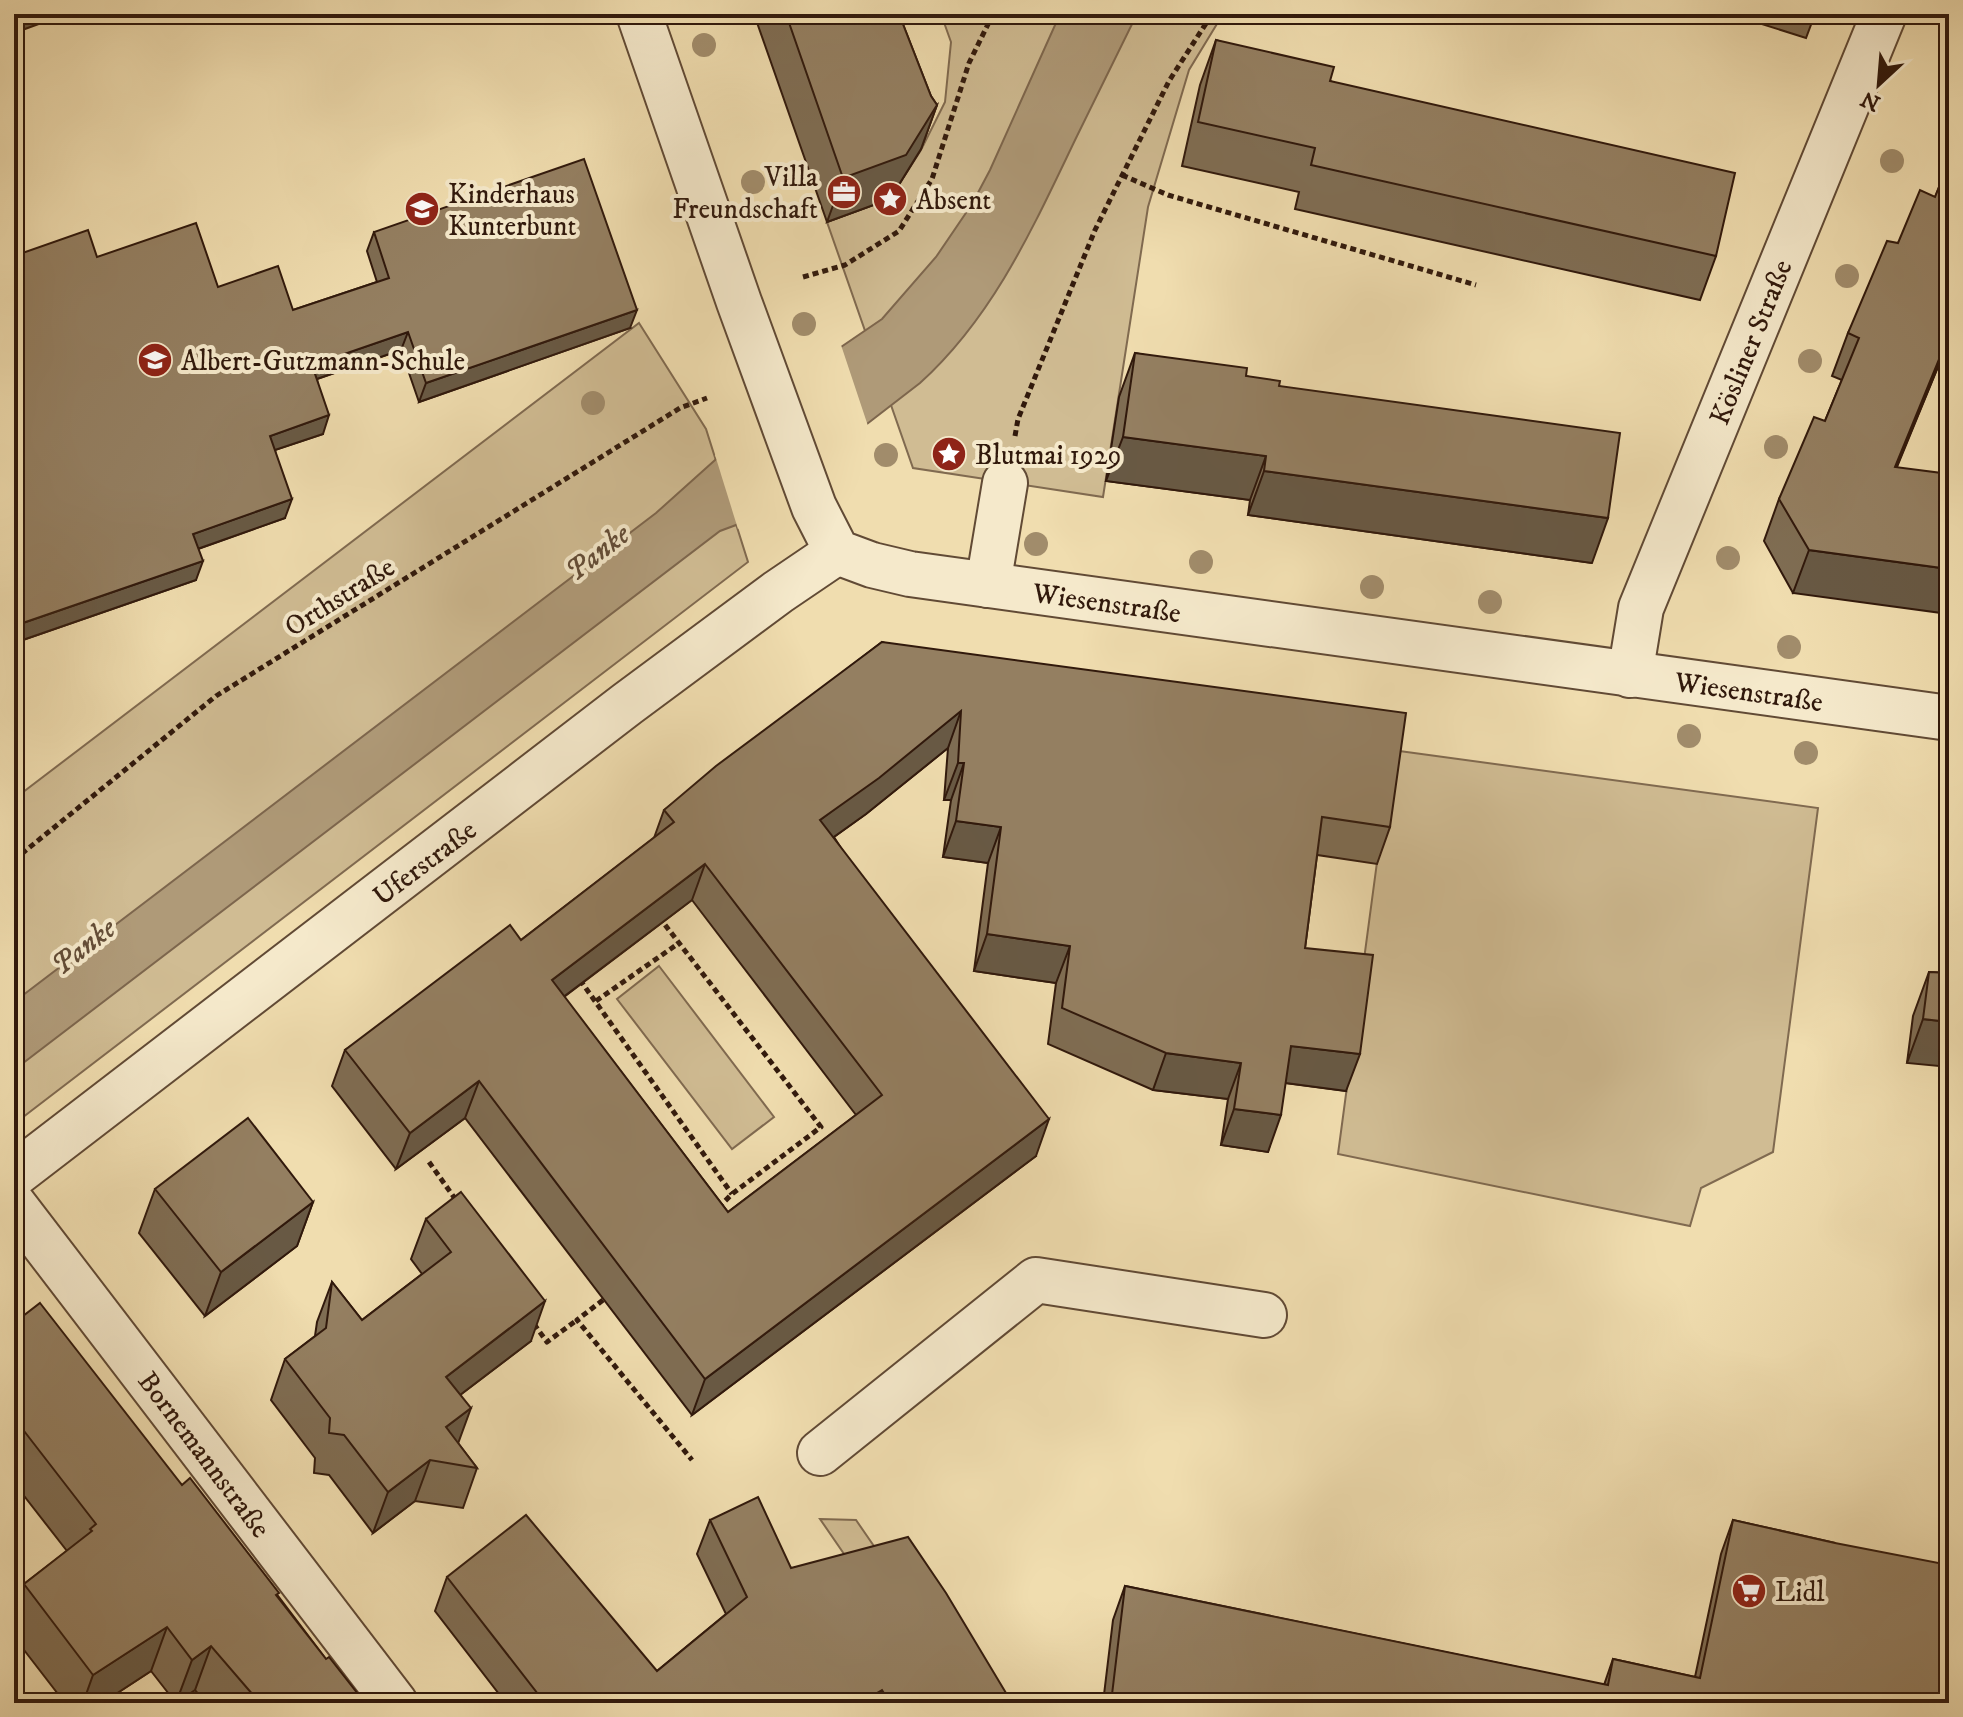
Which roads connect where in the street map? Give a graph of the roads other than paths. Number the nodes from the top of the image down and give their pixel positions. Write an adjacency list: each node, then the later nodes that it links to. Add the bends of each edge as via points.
1 (639, 14): 4 (street, via 814,507)
2 (1884, 14): 6 (street, Kösliner Straße, via 1641,608)
3 (1005, 483): 5 (street)
4 (837, 552): 5 (street, Wiesenstraße, via 910,574); 8 (street, Uferstraße, via 615,713)
5 (988, 585): 6 (street, Wiesenstraße)
6 (1630, 675): 7 (street, Wiesenstraße)
7 (1949, 718)
8 (14, 1175)
9 (14, 1205): 12 (street, Bornemannstraße)
10 (1264, 1315): 11 (street, via 1036,1280)
11 (820, 1453)
12 (395, 1703)

